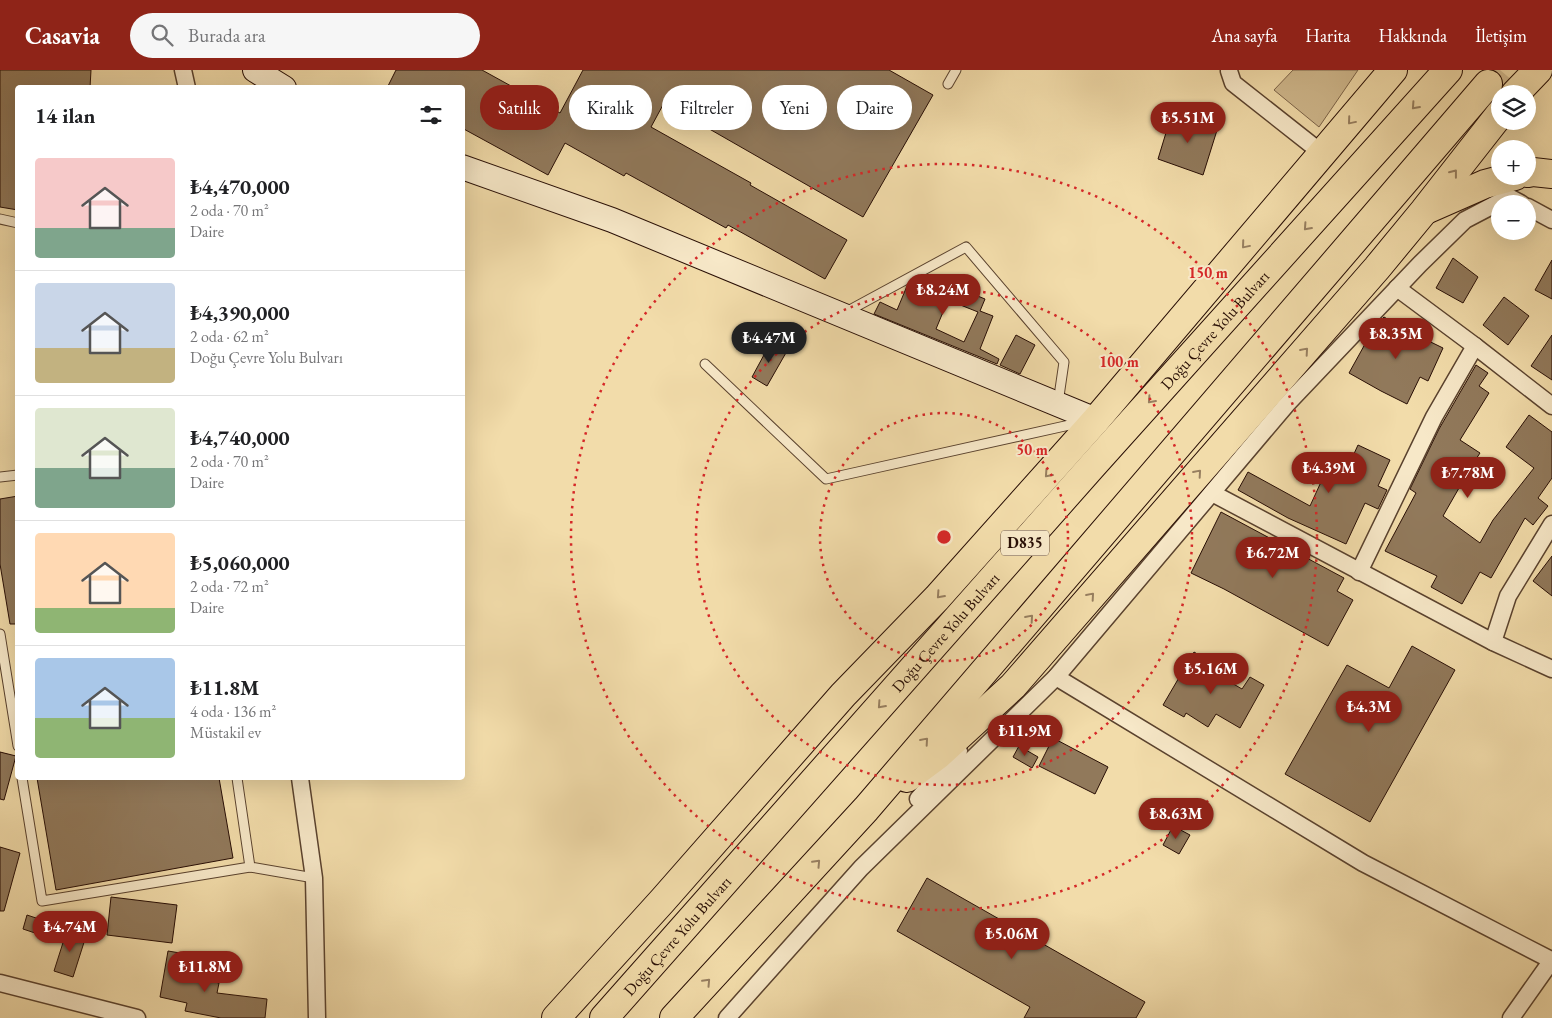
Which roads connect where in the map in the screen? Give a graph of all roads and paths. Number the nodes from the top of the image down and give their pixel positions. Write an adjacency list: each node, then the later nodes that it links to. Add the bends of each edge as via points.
1 (183, 70): 10 (street)
2 (255, 70): 11 (main road)
3 (956, 70): 8 (lane)
4 (1393, 70): 14 (highway, one-way to 14)
5 (1448, 70): 55 (highway, Doğu Çevre Yolu Bulvarı / D835, one-way to 55, via 1093,464)
6 (1538, 70): 12 (highway)
7 (1229, 71): 14 (street, via 1233,83)
8 (948, 84)
9 (1488, 84): 46 (highway, one-way to 9)
10 (186, 85)
11 (279, 85)
12 (1516, 85)
13 (1491, 125): 20 (highway, one-way to 13)
14 (1323, 154): 31 (highway, one-way to 31)
15 (465, 168): 26 (main road, via 612,220)
16 (1536, 172): 17 (highway)
17 (1552, 174)
18 (1491, 182): 20 (highway)
19 (1491, 206): 25 (street, via 1465,220)
20 (1424, 211): 41 (highway, one-way to 20)
21 (1536, 211): 23 (street)
22 (0, 219): 24 (lane)
23 (1552, 220)
24 (15, 222)
25 (1397, 288): 27 (street); 34 (street, via 1288,404)
26 (841, 315): 29 (main road); 29 (lane, via 966,247 1064,362)
27 (1475, 346): 30 (street); 36 (street, via 1434,418)
28 (705, 364): 31 (lane, via 826,479)
29 (1058, 404): 31 (main road)
30 (1552, 406)
31 (1096, 420): 54 (highway, one-way to 54, via 937,598 843,694)
32 (15, 475): 33 (lane)
33 (0, 477)
34 (1212, 493): 36 (street); 40 (street)
35 (1552, 524): 38 (street, via 1508,596)
36 (1359, 572): 38 (street)
37 (0, 634): 42 (lane)
38 (1493, 642): 39 (street)
39 (1552, 669)
40 (1056, 677): 48 (street); 50 (street, via 1363,863)
41 (1013, 686): 46 (highway, via 938,755); 48 (street)
42 (15, 727)
43 (22, 780): 47 (lane, via 42,901)
44 (237, 780): 47 (lane)
45 (300, 780): 49 (street)
46 (866, 809): 56 (highway, one-way to 46)
47 (250, 867): 49 (lane)
48 (861, 868): 57 (street)
49 (314, 878): 53 (street)
50 (1552, 960): 58 (street)
51 (0, 983): 52 (street)
52 (137, 1018)
53 (317, 1018)
54 (556, 1018)
55 (604, 1018)
56 (674, 1018)
57 (727, 1018)
58 (1511, 1018)

